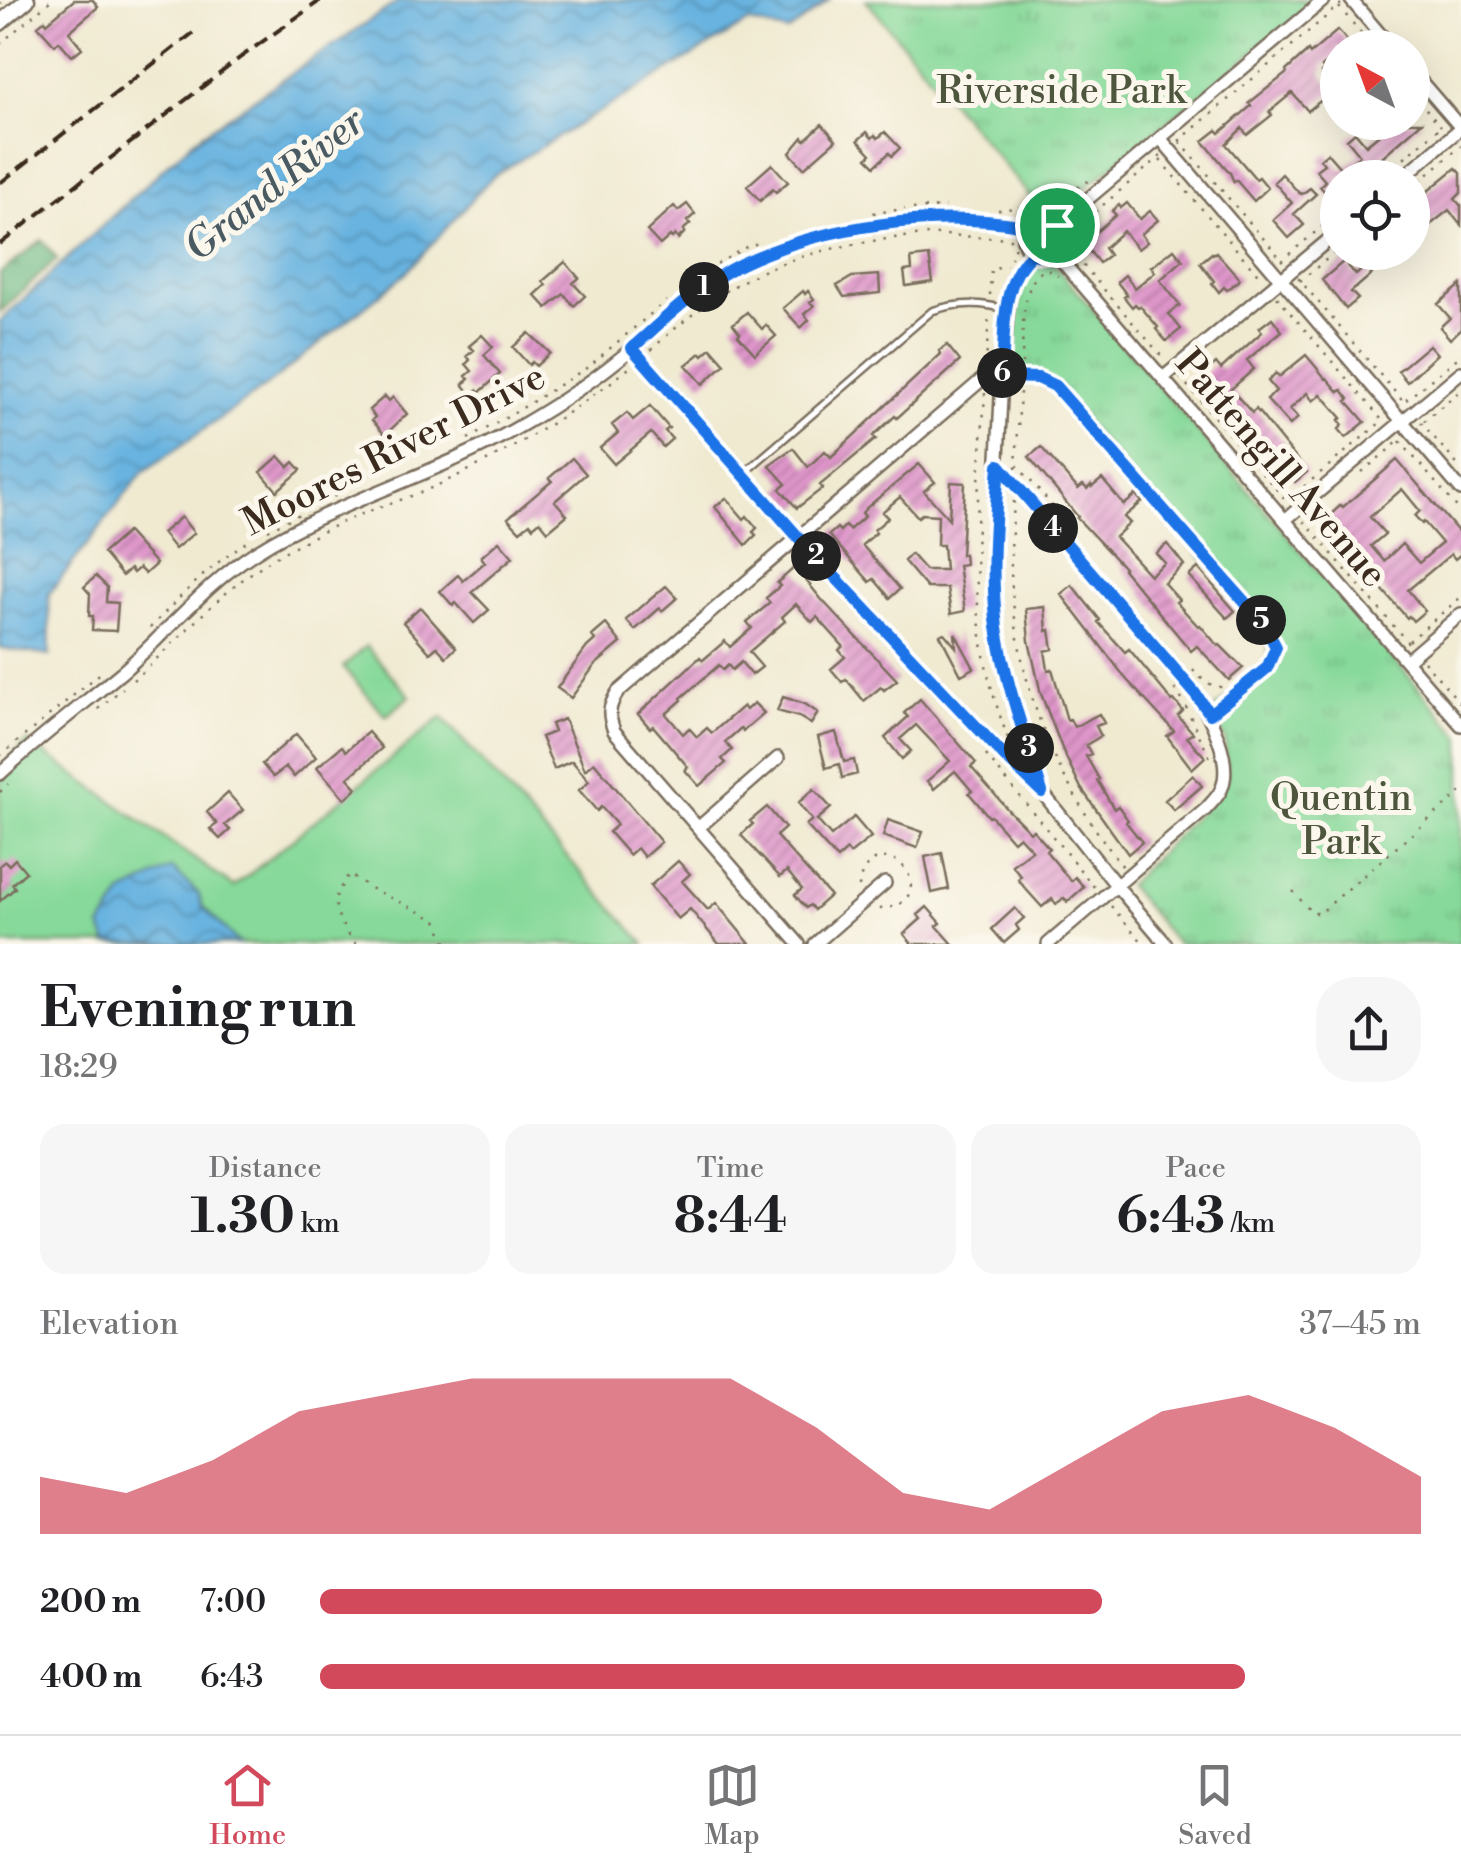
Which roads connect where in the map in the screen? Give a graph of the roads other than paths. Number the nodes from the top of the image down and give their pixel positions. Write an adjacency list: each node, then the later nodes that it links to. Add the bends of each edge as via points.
1 (26, 0): 4 (street)
2 (1324, 0): 8 (street)
3 (1349, 0): 5 (street)
4 (0, 23)
5 (1376, 30)
6 (1430, 92): 7 (street)
7 (1458, 124): 9 (street)
8 (1160, 138): 10 (street); 15 (street, via 1174,145)
9 (1421, 160)
10 (1057, 225): 11 (street, via 1041,217); 13 (street)
11 (1025, 226): 14 (street, via 1024,244); 17 (street, Moores River Drive, via 926,221 808,240 717,278)
12 (1320, 244): 15 (street)
13 (1054, 252): 14 (street); 19 (street, Pattengill Avenue)
14 (1032, 254): 16 (street, via 1018,270)
15 (1281, 270): 19 (street, via 1270,288); 21 (street)
16 (1007, 310): 20 (street); 23 (lane, via 990,305 932,311)
17 (637, 353): 23 (street); 32 (street, Moores River Drive, via 484,446 300,527 229,570 31,745)
18 (1461, 372): 21 (street)
19 (1168, 374): 25 (street, Pattengill Avenue)
20 (1002, 377): 22 (street); 26 (street, via 985,377); 29 (street, via 1038,378 1055,386 1264,624 1276,647 1267,668)
21 (1410, 414): 24 (street); 25 (street)
22 (999, 465): 29 (street); 33 (street, via 997,626)
23 (744, 474): 26 (street)
24 (1461, 490)
25 (1289, 511): 28 (street, Pattengill Avenue)
26 (798, 537): 33 (street); 34 (street, via 609,705 614,730)
27 (1461, 614): 28 (street, via 1412,647)
28 (1406, 661): 30 (street, Pattengill Avenue)
29 (1210, 714): 36 (street, via 1223,756 1222,788)
30 (1461, 726)
31 (778, 758): 34 (street)
32 (5, 778)
33 (1042, 792): 36 (street)
34 (698, 828): 37 (street)
35 (885, 883): 38 (street)
36 (1116, 885): 39 (street); 40 (street)
37 (799, 944)
38 (814, 944)
39 (1048, 944)
40 (1166, 944)

